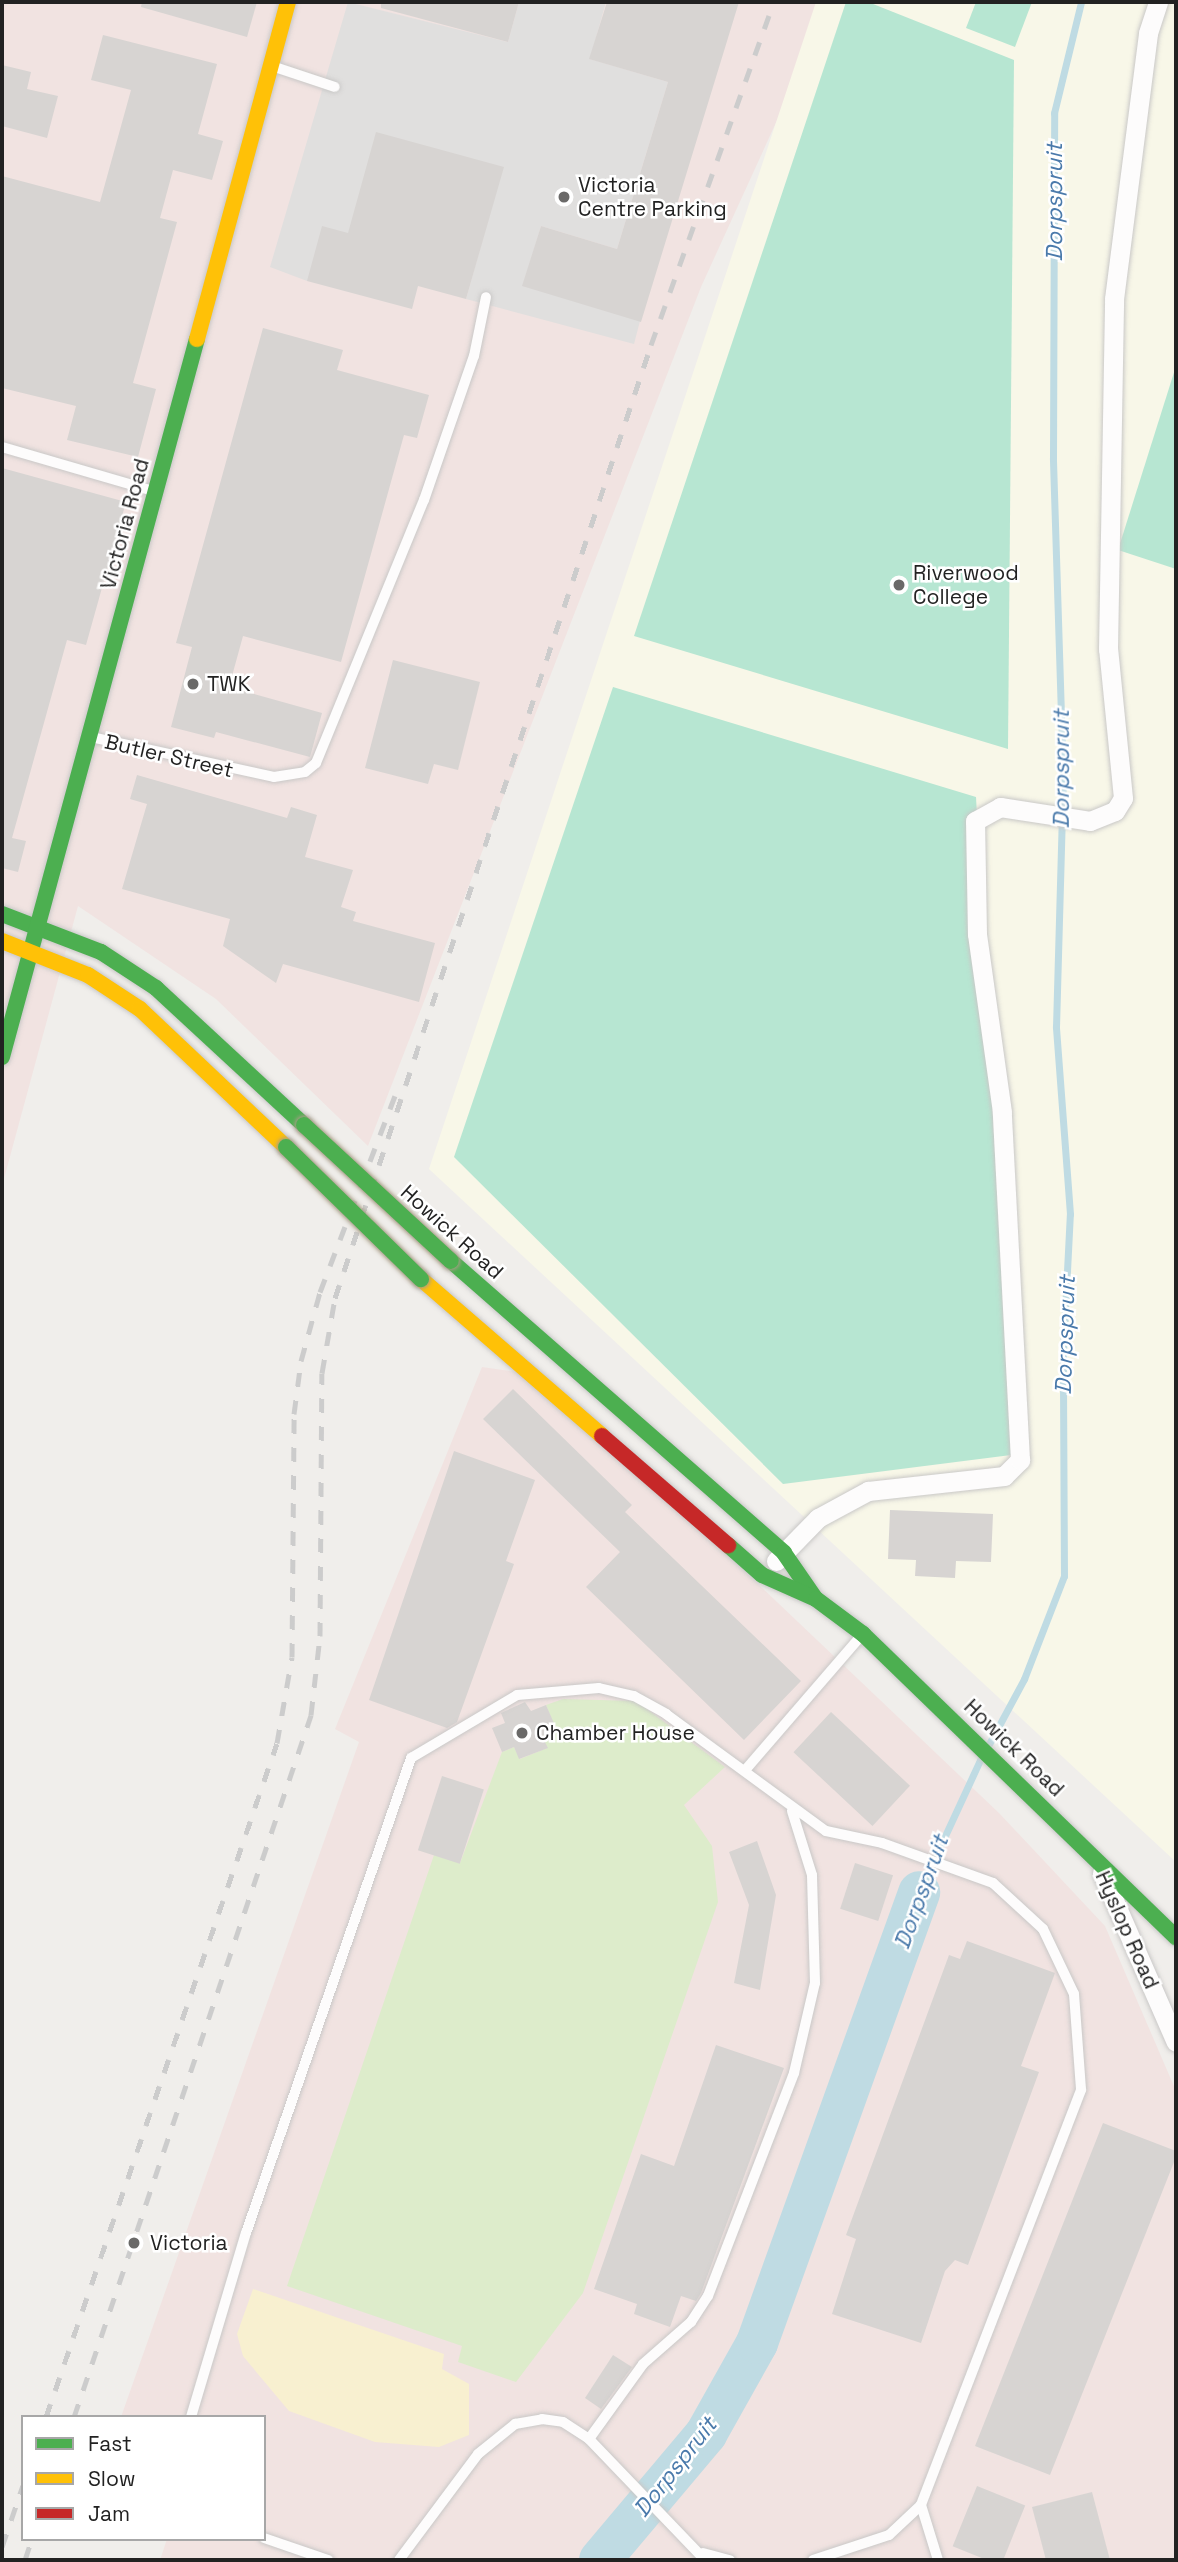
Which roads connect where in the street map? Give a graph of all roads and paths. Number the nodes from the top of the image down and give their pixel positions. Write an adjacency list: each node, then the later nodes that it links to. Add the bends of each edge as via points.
1 (288, 2): 3 (main road, Victoria Road)
2 (1158, 2): 14 (street, via 1148,33 1114,299 1108,649 1124,798 1115,811 1090,821 991,808 975,821 978,934 1002,1112 1019,1465 1004,1476 867,1492 818,1518)
3 (271, 66): 4 (lane); 7 (main road, Victoria Road)
4 (335, 87)
5 (486, 297): 8 (lane, Butler Street, via 474,356 424,500 316,763 285,778 248,774)
6 (2, 447): 7 (lane)
7 (155, 492): 8 (main road, Victoria Road)
8 (90, 737): 10 (main road, Victoria Road)
9 (2, 914): 10 (main road, Howick Road)
10 (40, 923): 12 (main road, Victoria Road); 14 (main road, Howick Road, bridge, via 101,952 156,988 451,1261)
11 (2, 941): 12 (main road, Howick Road)
12 (33, 949): 13 (main road, Victoria Road); 15 (main road, Howick Road, bridge, via 140,1009 421,1279)
13 (2, 1057)
14 (784, 1553): 15 (street); 16 (main road, Howick Road)
15 (762, 1575): 16 (main road, Howick Road)
16 (816, 1599): 17 (main road, Howick Road)
17 (863, 1634): 18 (lane); 20 (main road, Howick Road)
18 (747, 1768): 19 (lane); 23 (lane, via 634,1696 598,1688 517,1695 411,1758 246,2233)
19 (792, 1811): 24 (lane, via 812,1875 815,1983 794,2073 708,2296 691,2322 643,2364); 25 (lane, via 826,1831 922,1855 993,1883 1043,1929 1074,1994 1081,2081 1061,2150)
20 (1095, 1857): 21 (main road, Howick Road); 22 (street, Hyslop Road)
21 (1176, 1937)
22 (1176, 2042)
23 (192, 2415)
24 (589, 2439): 27 (lane); 29 (lane, via 563,2422 542,2419 509,2428 478,2454)
25 (921, 2505): 31 (lane, via 889,2535); 32 (lane)
26 (266, 2539): 28 (lane)
27 (704, 2557): 30 (lane)
28 (328, 2560)
29 (399, 2560)
30 (730, 2560)
31 (813, 2560)
32 (938, 2560)

